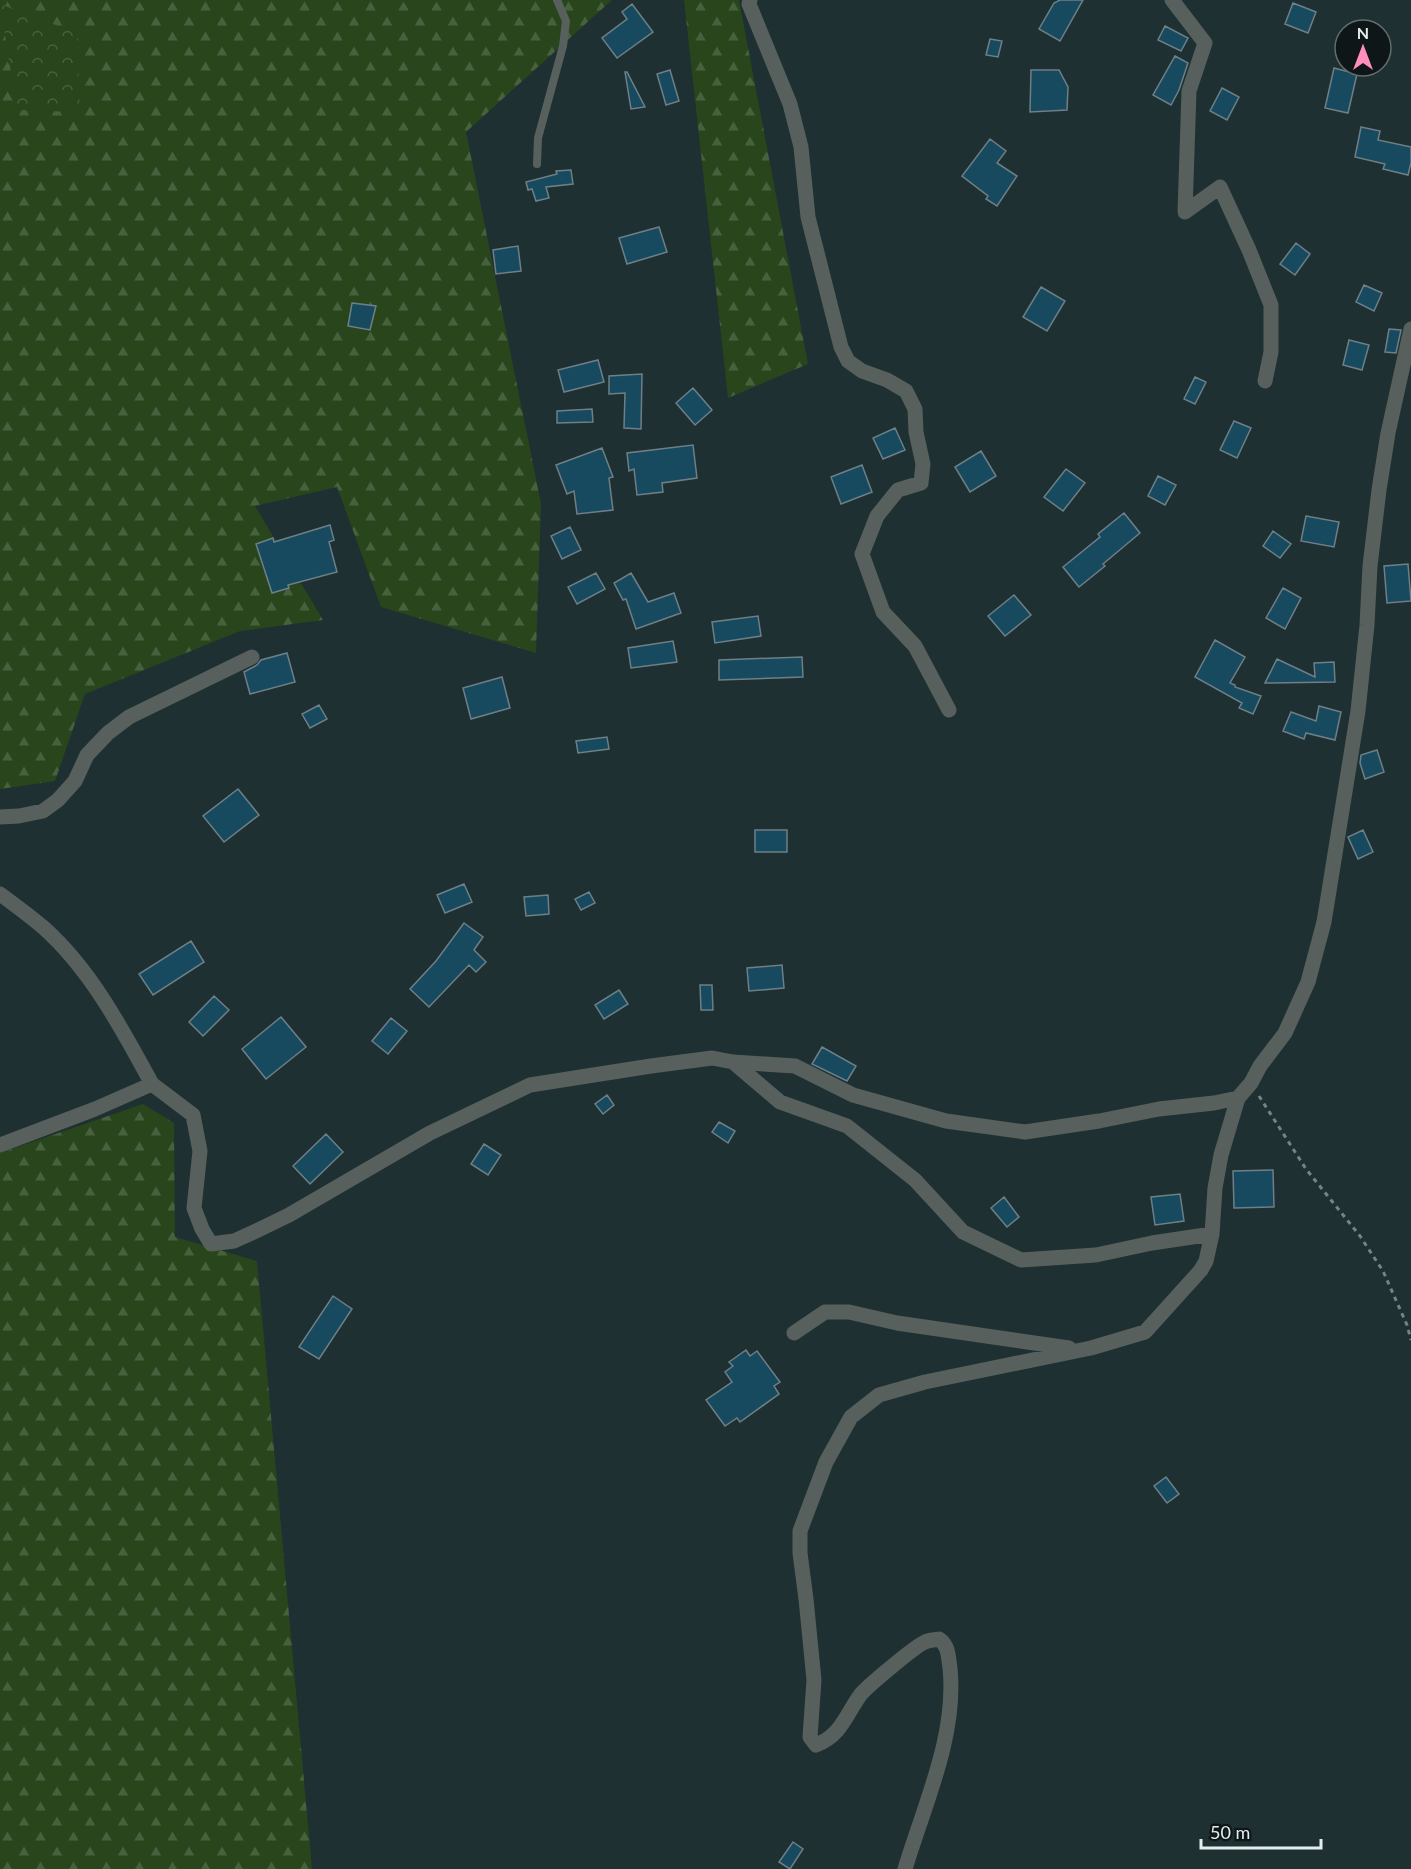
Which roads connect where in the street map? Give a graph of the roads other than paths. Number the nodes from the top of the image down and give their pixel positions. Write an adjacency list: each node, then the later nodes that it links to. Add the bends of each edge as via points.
1 (557, 0): 4 (lane, via 566,21 563,46 538,138)
2 (750, 0): 8 (street, via 790,105 801,147 808,217 841,347 848,361 862,371 906,391 915,409 923,464 921,483 898,490 877,516 862,554 883,612 915,646)
3 (1172, 0): 6 (street, via 1205,43 1189,91 1185,212 1220,188 1271,305)
4 (537, 164)
5 (1411, 329): 13 (street, via 1379,489 1358,711 1324,922 1308,982 1285,1033)
6 (1265, 381)
7 (252, 657): 9 (street, via 129,717 87,755 75,781 43,811)
8 (949, 710)
9 (0, 817)
10 (0, 894): 12 (street, via 45,928 84,972)
11 (733, 1062): 12 (street, via 712,1058 530,1085 430,1133 264,1227 234,1241 211,1244 194,1208 200,1151 193,1115); 13 (street, via 795,1066 854,1095 936,1118 1025,1132); 15 (street, via 780,1102 847,1126 915,1180 963,1232 1021,1260 1096,1255)
12 (152, 1084): 14 (street)
13 (1238, 1098): 15 (street, via 1221,1155)
14 (0, 1144)
15 (1212, 1234): 17 (street, via 1201,1270 1144,1332)
16 (794, 1333): 17 (street, via 825,1312 849,1312 897,1323)
17 (1080, 1350): 18 (street, via 879,1395 851,1417 826,1462 800,1531 814,1680 810,1737 816,1745 826,1741 844,1723 861,1694 927,1640 939,1639 948,1652 951,1686 945,1736)
18 (905, 1869)

